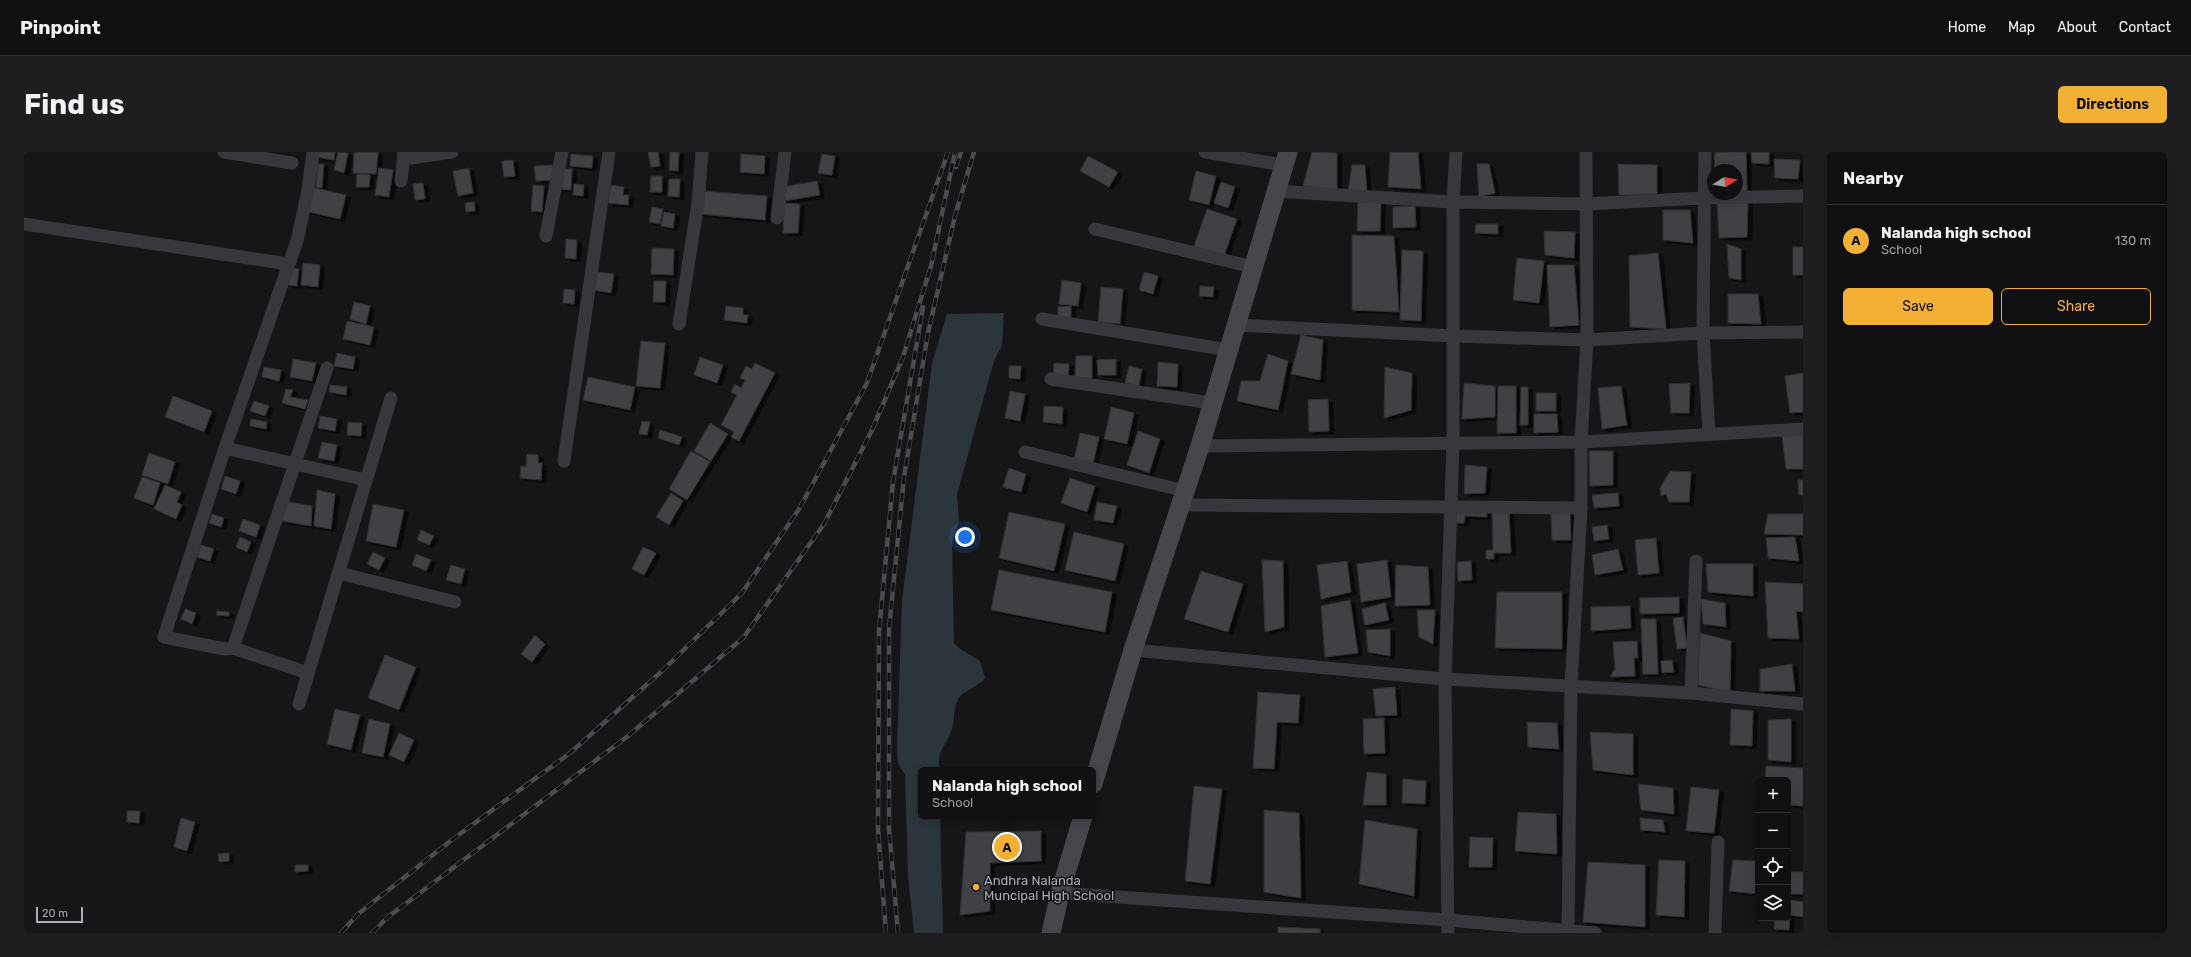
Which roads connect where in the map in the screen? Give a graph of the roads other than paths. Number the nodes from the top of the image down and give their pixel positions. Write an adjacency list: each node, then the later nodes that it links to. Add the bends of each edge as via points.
1 (224, 152): 14 (street)
2 (313, 152): 25 (street, via 301,219)
3 (452, 152): 12 (street)
4 (562, 152): 24 (street)
5 (609, 152): 46 (street)
6 (702, 152): 28 (street, via 698,203)
7 (785, 152): 21 (street)
8 (1205, 152): 13 (street)
9 (1456, 152): 19 (street)
10 (1586, 152): 20 (street)
11 (1705, 152): 18 (street)
12 (404, 155): 15 (street)
13 (1286, 159): 16 (street)
14 (292, 164)
15 (401, 181)
16 (1275, 191): 19 (street); 26 (street)
17 (1803, 196): 18 (street)
18 (1703, 198): 20 (street); 31 (street)
19 (1453, 202): 20 (street); 32 (street)
20 (1586, 204): 33 (street)
21 (777, 218)
22 (24, 224): 25 (street)
23 (1095, 229): 26 (street)
24 (546, 236)
25 (288, 264): 44 (street)
26 (1253, 267): 29 (street)
27 (1042, 319): 34 (street)
28 (680, 324)
29 (1236, 325): 32 (street); 34 (street)
30 (1803, 332): 31 (street)
31 (1703, 333): 33 (street); 40 (street)
32 (1454, 336): 33 (street); 42 (street)
33 (1587, 340): 41 (street)
34 (1228, 350): 38 (street)
35 (327, 368): 47 (street)
36 (1051, 379): 38 (street)
37 (391, 398): 48 (street)
38 (1212, 403): 43 (street)
39 (1803, 429): 40 (street)
40 (1709, 434): 41 (street)
41 (1581, 442): 42 (street); 51 (street)
42 (1453, 444): 43 (street); 50 (street)
43 (1200, 446): 49 (street)
44 (225, 448): 47 (street); 55 (street, via 164,637 225,649)
45 (1025, 452): 49 (street)
46 (564, 462)
47 (295, 465): 48 (street); 55 (street)
48 (366, 480): 53 (street)
49 (1182, 498): 50 (street); 56 (street)
50 (1450, 508): 51 (street); 58 (street)
51 (1581, 508): 59 (street)
52 (1696, 561): 60 (street)
53 (339, 573): 54 (street); 57 (street)
54 (455, 602)
55 (233, 648): 57 (street)
56 (1134, 650): 58 (street); 63 (street)
57 (308, 673): 61 (street)
58 (1445, 679): 59 (street); 67 (street)
59 (1571, 686): 60 (street); 68 (street)
60 (1692, 693): 62 (street)
61 (299, 704)
62 (1803, 704)
63 (1096, 774)
64 (1082, 819): 66 (street)
65 (1718, 842): 71 (street)
66 (1060, 893): 67 (street); 69 (street)
67 (1448, 927): 68 (street)
68 (1568, 932): 70 (street)
69 (1051, 933)
70 (1595, 933)
71 (1715, 933)

